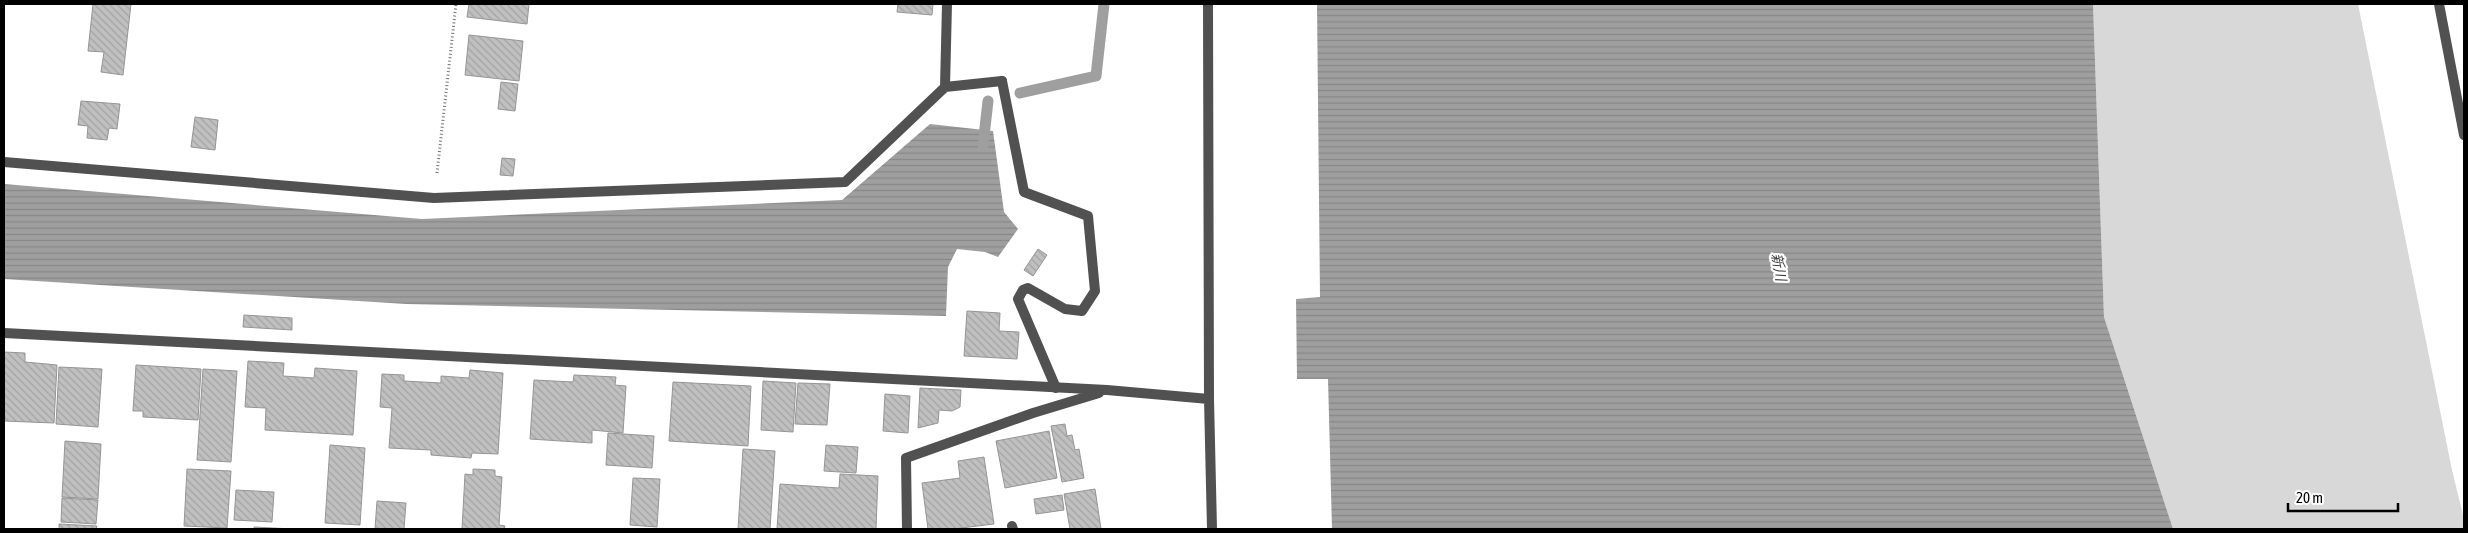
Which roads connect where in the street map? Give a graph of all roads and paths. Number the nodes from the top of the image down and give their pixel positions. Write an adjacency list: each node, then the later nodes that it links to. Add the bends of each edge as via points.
1 (456, 4): 8 (path)
2 (947, 4): 5 (street)
3 (1208, 4): 12 (street)
4 (2439, 4): 6 (street)
5 (945, 87): 8 (street, via 845,182); 10 (street, via 1002,81 1024,192 1088,216 1095,291 1082,311 1065,309 1028,288 1018,299)
6 (2464, 135)
7 (4, 162): 8 (street)
8 (434, 198)
9 (4, 333): 10 (street)
10 (1056, 388): 11 (street)
11 (1108, 390): 12 (street); 13 (street, via 906,458)
12 (1209, 399): 14 (street)
13 (907, 529)
14 (1212, 529)

